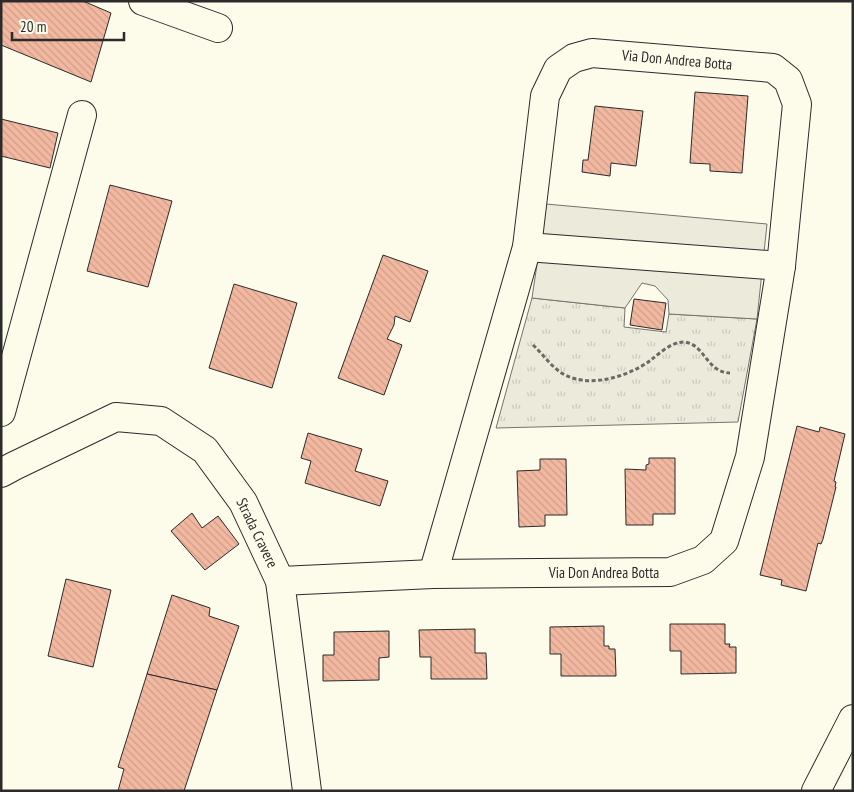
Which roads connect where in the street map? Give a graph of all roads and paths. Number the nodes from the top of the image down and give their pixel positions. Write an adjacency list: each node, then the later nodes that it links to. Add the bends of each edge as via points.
1 (143, 1): 2 (street)
2 (218, 28)
3 (82, 115): 8 (street)
4 (527, 247): 5 (street); 5 (street, Via Don Andrea Botta, via 545,96 558,69 574,58 592,52 773,68 788,80 797,104); 6 (street, Via Don Andrea Botta)
5 (781, 266): 7 (street, Via Don Andrea Botta)
6 (503, 331): 7 (path, via 526,339 560,372 587,381 624,374 673,344 682,342 698,348 714,368 726,373); 10 (street, Via Don Andrea Botta)
7 (763, 376): 10 (street, Via Don Andrea Botta, via 750,458 724,541 703,560 670,572)
8 (1, 412)
9 (1, 473): 11 (street, Strada Cravere, via 116,417 161,421 204,450 243,502)
10 (433, 574): 11 (street, Via Don Andrea Botta)
11 (280, 581): 13 (street, Strada Cravere)
12 (853, 719): 14 (street)
13 (307, 791)
14 (816, 791)

